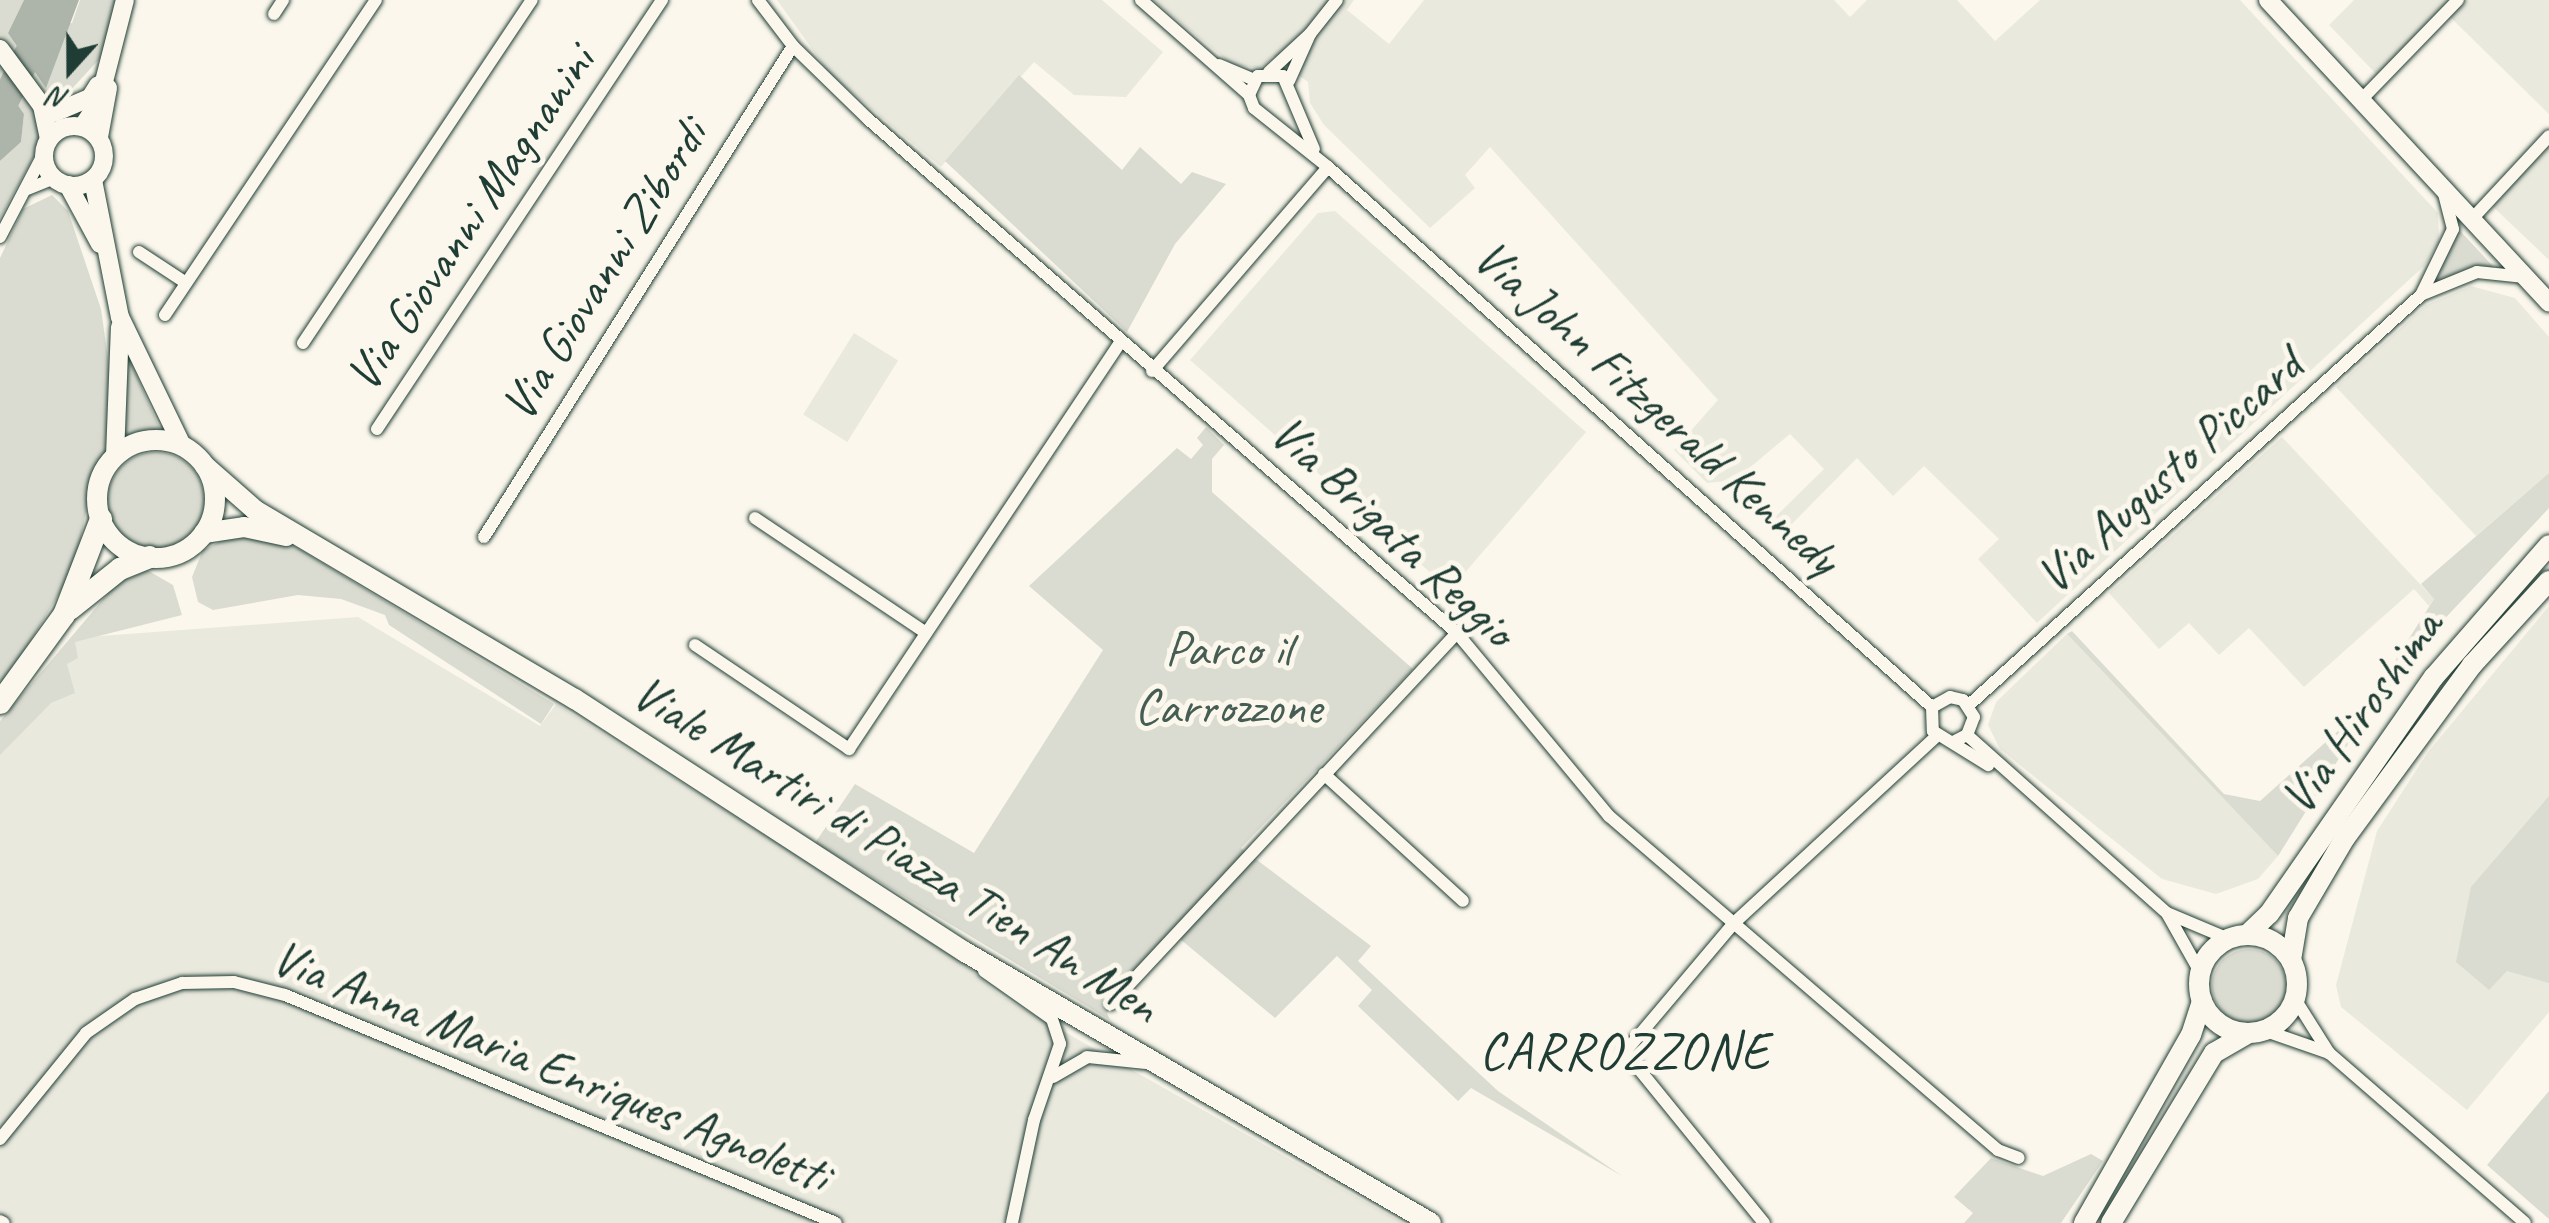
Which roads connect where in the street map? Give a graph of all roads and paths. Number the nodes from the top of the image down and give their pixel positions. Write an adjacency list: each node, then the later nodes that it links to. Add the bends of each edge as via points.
1 (125, 0): 16 (main road)
2 (283, 0): 11 (street)
3 (376, 0): 38 (street)
4 (532, 0): 43 (street)
5 (662, 0): 46 (street, Via Giovanni Magnanini)
6 (758, 0): 13 (street, Via Brigata Reggio)
7 (1141, 0): 15 (street, Via John Fitzgerald Kennedy)
8 (1336, 0): 12 (street)
9 (2268, 0): 21 (main road)
10 (2458, 0): 21 (street)
11 (274, 14)
12 (1310, 34): 17 (street); 19 (street)
13 (793, 46): 44 (street, Via Brigata Reggio); 53 (street, Via Giovanni Zibordi)
14 (0, 48): 23 (main road)
15 (1208, 60): 18 (street, Via John Fitzgerald Kennedy); 20 (street, Via John Fitzgerald Kennedy)
16 (110, 68): 23 (main road, via 90,98); 25 (main road)
17 (1269, 72): 18 (street); 19 (street)
18 (1254, 80): 20 (street)
19 (1289, 81): 22 (street, Via John Fitzgerald Kennedy)
20 (1249, 95): 24 (street, Via John Fitzgerald Kennedy)
21 (2360, 100): 31 (main road)
22 (1290, 104): 24 (street); 28 (street, Via John Fitzgerald Kennedy)
23 (45, 107): 25 (main road); 27 (main road)
24 (1266, 116): 28 (street, Via John Fitzgerald Kennedy)
25 (84, 130): 27 (main road); 29 (main road, via 104,164)
26 (2549, 136): 33 (street)
27 (47, 146): 30 (main road); 32 (street)
28 (1328, 167): 45 (street); 64 (street, Via John Fitzgerald Kennedy)
29 (93, 180): 30 (main road); 36 (main road)
30 (61, 182): 32 (street); 36 (main road)
31 (2442, 187): 33 (main road); 39 (street, Via Augusto Piccard, via 2453,230)
32 (23, 192): 34 (street)
33 (2472, 219): 37 (main road)
34 (0, 237)
35 (139, 252): 38 (street)
36 (107, 258): 42 (main road)
37 (2525, 277): 39 (street, Via Augusto Piccard, via 2477,272); 40 (main road)
38 (186, 283): 41 (street)
39 (2421, 295): 63 (street, Via Augusto Piccard)
40 (2549, 302)
41 (166, 315)
42 (120, 316): 47 (main road); 48 (main road)
43 (303, 343)
44 (1119, 344): 45 (street, Via Brigata Reggio); 59 (street)
45 (1152, 370): 60 (street, Via Brigata Reggio)
46 (377, 429)
47 (182, 446): 48 (main road, via 146,440); 49 (main road, Viale Martiri di Piazza Tien An Men)
48 (115, 456): 51 (main road, Viale Martiri di Piazza Tien An Men, via 98,486)
49 (205, 466): 52 (main road, via 215,500); 54 (main road, Viale Martiri di Piazza Tien An Men, via 256,510)
50 (755, 518): 59 (street)
51 (101, 520): 56 (main road, via 120,545); 58 (highway, Viale Martiri di Piazza Tien An Men)
52 (204, 533): 54 (main road, Viale Martiri di Piazza Tien An Men, via 244,526); 56 (main road, Viale Martiri di Piazza Tien An Men, via 181,552)
53 (484, 537)
54 (316, 545): 72 (main road, Viale Martiri di Piazza Tien An Men, via 622,729)
55 (2549, 545): 71 (main road, Via Hiroshima, via 2434,677 2269,914)
56 (150, 557): 58 (highway, Viale Martiri di Piazza Tien An Men, via 120,569)
57 (2549, 581): 73 (main road, Via Hiroshima, via 2472,665 2355,824 2301,910)
58 (64, 615): 62 (highway, Viale Martiri di Piazza Tien An Men)
59 (926, 633): 61 (street, via 849,749)
60 (1457, 633): 67 (street); 70 (street, Via Brigata Reggio, via 1609,816)
61 (695, 645)
62 (0, 702)
63 (1969, 704): 64 (street, via 1950,697); 66 (street, via 1974,724)
64 (1932, 708): 65 (street)
65 (1937, 736): 66 (street); 70 (street)
66 (1961, 738): 69 (street)
67 (1324, 774): 68 (street); 77 (street)
68 (1463, 901)
69 (2167, 913): 71 (street); 74 (street)
70 (1734, 923): 84 (street, Via Brigata Reggio, via 1998,1150); 89 (street, via 1625,1052)
71 (2238, 937): 73 (main road, via 2273,942); 74 (main road, Via Hiroshima)
72 (964, 952): 80 (main road, Viale Martiri di Piazza Tien An Men); 81 (street, via 1052,1019 1060,1044)
73 (2291, 960): 75 (main road, Via Hiroshima)
74 (2200, 972): 76 (main road)
75 (2296, 999): 78 (main road); 79 (street)
76 (2202, 1001): 78 (main road, via 2219,1024); 83 (main road, via 2191,1036)
77 (1111, 1004)
78 (2256, 1032): 79 (street); 85 (main road, via 2214,1053)
79 (2329, 1053): 92 (street)
80 (1150, 1064): 81 (street, via 1086,1057); 88 (main road, Viale Martiri di Piazza Tien An Men)
81 (1053, 1076): 87 (street, via 1034,1120)
82 (0, 1139): 86 (street, Via Anna Maria Enriques Agnoletti, via 86,1033 118,1010 182,983 234,982 285,995)
83 (2130, 1142): 90 (main road); 91 (main road)
84 (2018, 1158)
85 (2114, 1221)
86 (836, 1223)
87 (1012, 1223)
88 (1431, 1223)
89 (1764, 1223)
90 (2069, 1223)
91 (2084, 1223)
92 (2524, 1223)

